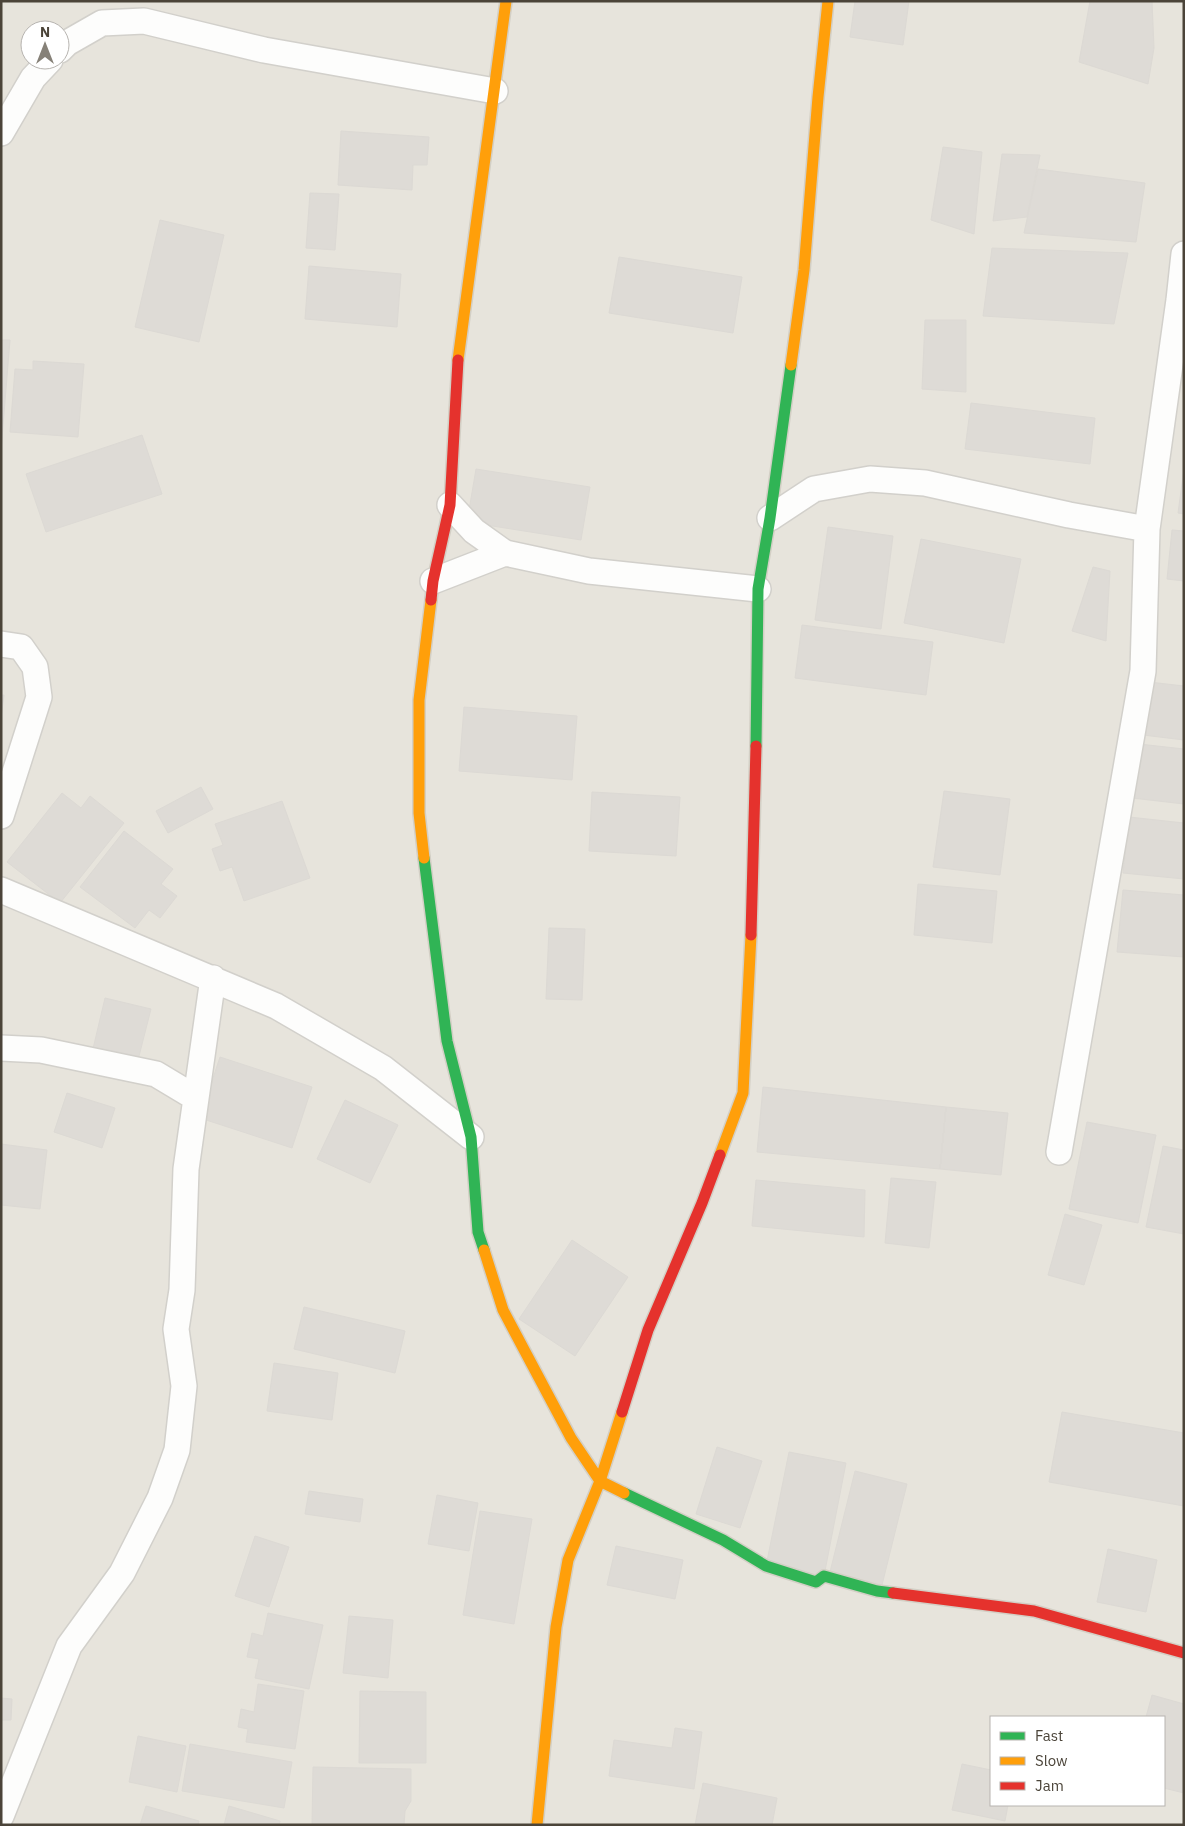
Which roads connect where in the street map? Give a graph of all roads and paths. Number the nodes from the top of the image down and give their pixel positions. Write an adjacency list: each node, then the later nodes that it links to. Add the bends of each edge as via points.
1 (506, 1): 5 (street)
2 (828, 1): 9 (street, via 804,270)
3 (70, 42): 5 (street, via 102,22 144,21 264,50)
4 (41, 70): 6 (street)
5 (495, 91): 8 (street, via 456,374)
6 (1, 133)
7 (1184, 254): 10 (street)
8 (450, 506): 11 (street, via 474,532); 12 (street)
9 (770, 518): 10 (street, via 814,489 870,479 925,483); 13 (street)
10 (1147, 529): 23 (street, via 1143,671)
11 (505, 553): 12 (street); 13 (street, via 589,571)
12 (433, 581): 22 (street, via 419,700 419,812 447,1041)
13 (758, 590): 24 (street, via 750,974 742,1092 702,1203 648,1330)
14 (1, 644): 15 (street, via 21,647 35,667 39,696)
15 (1, 816)
16 (1, 890): 17 (street)
17 (213, 978): 19 (street); 22 (street, via 276,1006 383,1068)
18 (1, 1048): 20 (street, via 42,1050)
19 (201, 1063): 20 (street); 21 (street)
20 (156, 1074): 21 (street)
21 (196, 1098): 26 (street, via 186,1169 182,1290 176,1329 184,1386 177,1450 160,1498 122,1574 70,1646)
22 (471, 1137): 24 (street, via 478,1232 503,1310 571,1438)
23 (1059, 1152)
24 (600, 1481): 25 (street, via 723,1540 766,1566 816,1582 824,1576 877,1591 1034,1611); 27 (street, via 568,1560 556,1626)
25 (1184, 1653)
26 (1, 1816)
27 (537, 1825)

